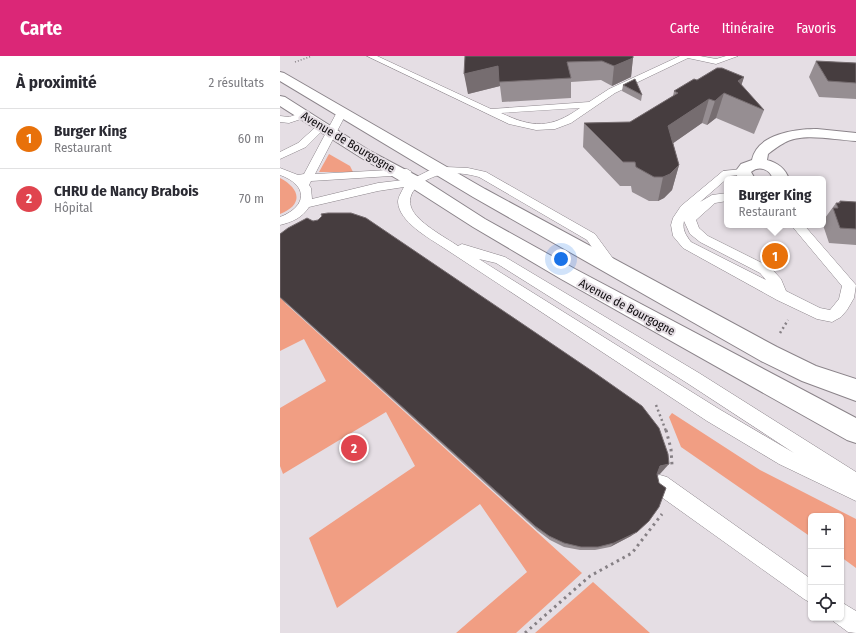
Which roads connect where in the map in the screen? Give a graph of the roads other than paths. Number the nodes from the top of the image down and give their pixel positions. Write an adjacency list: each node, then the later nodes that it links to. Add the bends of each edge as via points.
1 (371, 56): 7 (lane)
2 (687, 56): 3 (lane, via 716,62); 6 (lane, via 612,91)
3 (734, 56)
4 (280, 76): 8 (main road, Avenue de Bourgogne)
5 (280, 100): 9 (main road, Avenue de Bourgogne)
6 (593, 104): 7 (lane); 7 (lane, via 568,121 555,126 536,127 512,122)
7 (489, 111)
8 (342, 112): 11 (lane); 16 (main road, Avenue de Bourgogne)
9 (305, 116): 10 (lane, via 294,120); 11 (main road, Avenue de Bourgogne)
10 (280, 118)
11 (326, 129): 13 (lane); 19 (main road, Avenue de Bourgogne); 20 (lane)
12 (856, 137): 14 (main road, via 803,134 785,137 761,152)
13 (280, 156)
14 (759, 164): 17 (main road, via 751,164 745,168); 18 (main road, via 772,167)
15 (280, 171): 20 (lane)
16 (440, 171): 19 (lane); 19 (lane); 32 (main road, Avenue de Bourgogne, via 769,354 810,374)
17 (745, 176): 21 (lane, via 727,173)
18 (780, 176)
19 (406, 177): 20 (lane); 24 (lane, via 378,187); 29 (lane, via 409,188 404,200 409,214 416,223); 33 (main road, Avenue de Bourgogne, via 568,274)
20 (303, 180): 24 (lane, via 308,191)
21 (707, 190): 22 (lane); 31 (lane, via 685,209 679,218 679,236 687,246)
22 (724, 191)
23 (724, 197): 31 (lane, via 714,197 707,202 690,219 692,228 704,240 765,270 776,283)
24 (306, 204): 25 (lane, via 303,209)
25 (286, 219): 26 (lane)
26 (305, 221)
27 (791, 228): 30 (lane)
28 (800, 228): 30 (lane, via 850,285)
29 (448, 245): 35 (lane, via 712,415 785,458); 35 (lane, via 500,260 693,378)
30 (850, 292): 31 (lane, via 832,316 817,313)
31 (782, 296)
32 (856, 390)
33 (856, 431)
34 (665, 488): 36 (lane)
35 (854, 488)
36 (808, 590)
37 (844, 615): 38 (lane)
38 (856, 624)

